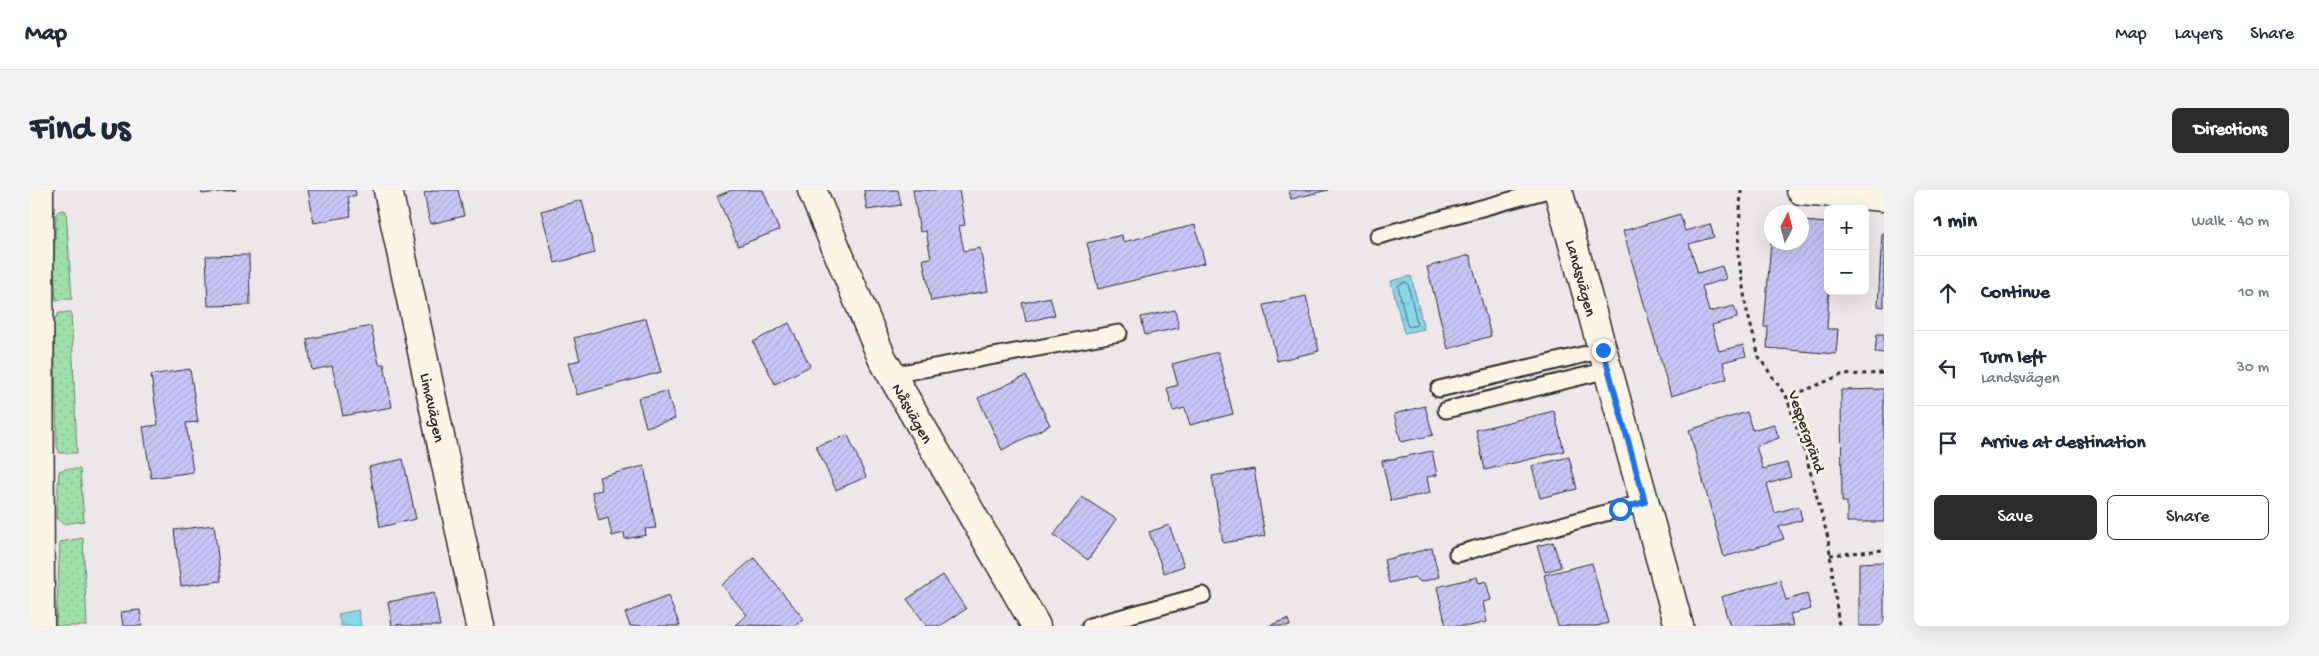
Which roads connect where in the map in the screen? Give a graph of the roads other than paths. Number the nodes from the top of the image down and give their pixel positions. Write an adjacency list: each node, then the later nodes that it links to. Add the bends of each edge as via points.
1 (388, 190): 18 (street, Limavägen)
2 (812, 190): 11 (street, Nåsvägen)
3 (1548, 190): 8 (lane)
4 (1558, 190): 10 (street, Landsvägen)
5 (1800, 190): 7 (street)
6 (36, 195): 17 (street)
7 (1884, 197)
8 (1378, 236)
9 (1119, 333): 11 (lane)
10 (1605, 360): 12 (lane); 13 (lane); 14 (street, Landsvägen)
11 (891, 375): 19 (street, Nåsvägen)
12 (1439, 389)
13 (1446, 410)
14 (1645, 502): 15 (lane); 21 (street, Landsvägen)
15 (1457, 554)
16 (1203, 595): 20 (lane)
17 (40, 626)
18 (480, 626)
19 (1036, 626)
20 (1090, 626)
21 (1679, 626)

